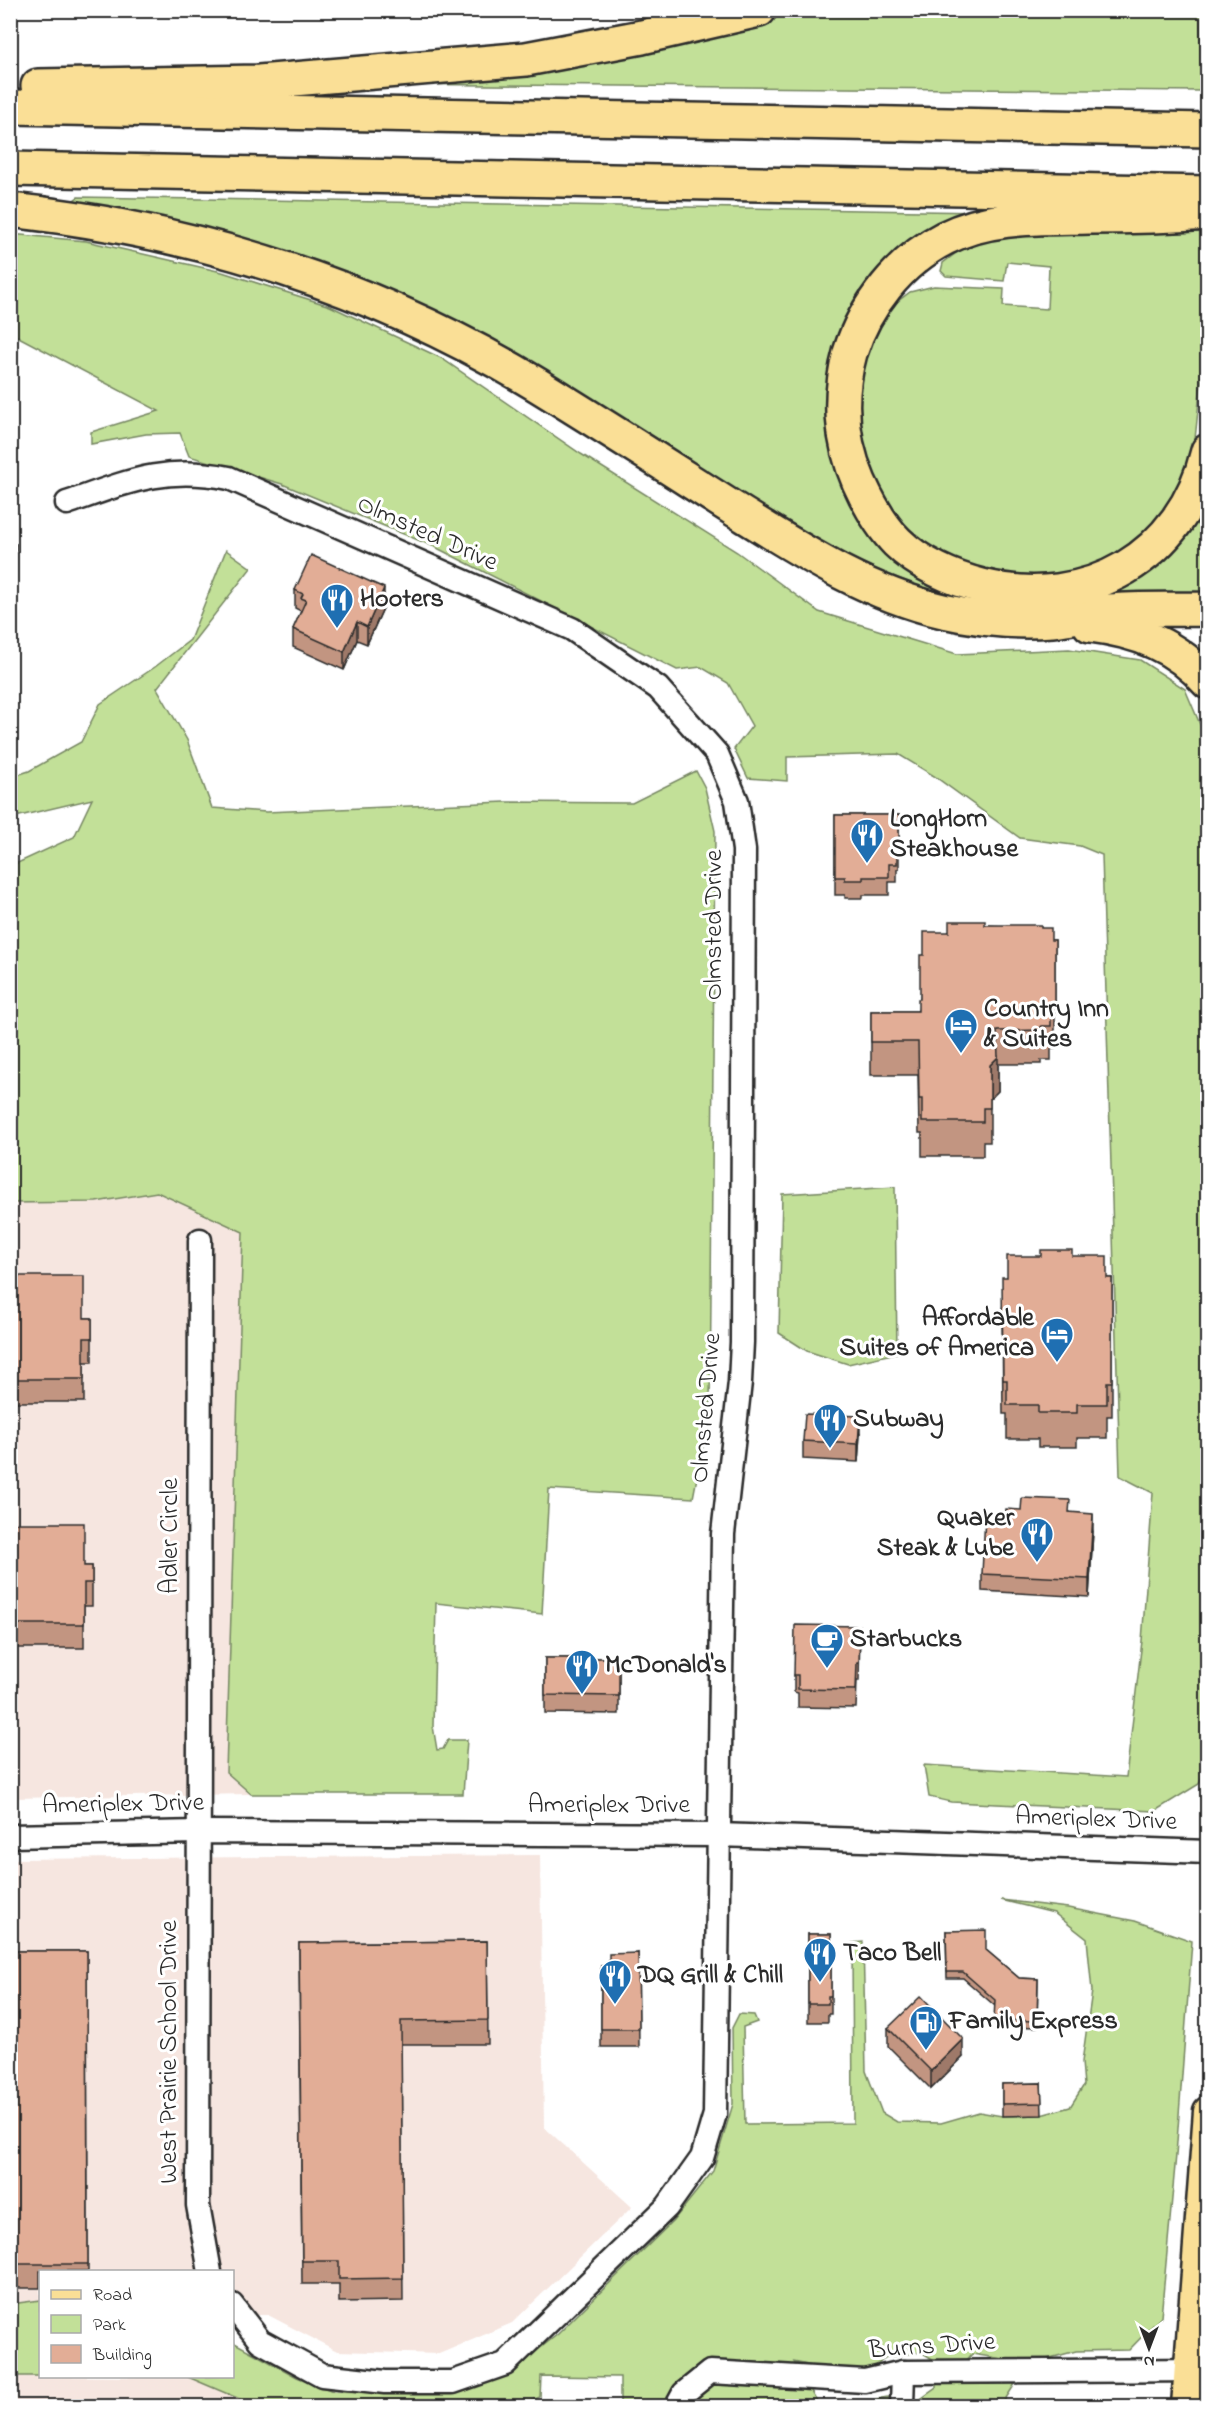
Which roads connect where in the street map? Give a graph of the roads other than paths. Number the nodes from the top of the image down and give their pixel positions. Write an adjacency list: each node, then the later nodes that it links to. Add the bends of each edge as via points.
1 (759, 10): 2 (highway, via 526,59 259,82)
2 (10, 86)
3 (10, 107): 5 (highway)
4 (1208, 109): 5 (highway, via 1169,109)
5 (1051, 127): 6 (highway)
6 (1208, 130)
7 (10, 169): 8 (highway)
8 (1208, 193)
9 (10, 210): 14 (highway, via 174,237 267,262 346,290 497,361 806,554 857,581 905,601 957,614)
10 (1208, 213): 11 (highway, via 1022,218 985,224 945,238 910,262 881,291 857,331 844,375 842,420 850,463 867,500 897,542 929,565 963,582 1001,591 1046,593 1087,587 1124,569 1157,544 1182,515 1201,478)
11 (1208, 451)
12 (67, 503): 18 (street, Olmsted Drive, via 144,477 169,473 199,472 229,478 572,630 658,688 717,754 737,801 744,850 742,1342 723,1534)
13 (1208, 609): 14 (highway, via 1110,611)
14 (1053, 620): 15 (highway, via 1148,637 1188,661)
15 (1208, 682)
16 (200, 1240): 17 (street, Adler Circle)
17 (199, 1832): 18 (street, Ameriplex Drive); 19 (street, Ameriplex Drive); 22 (street, West Prairie School Drive, via 198,2205)
18 (718, 1835): 20 (street, Ameriplex Drive); 23 (street, via 715,2114 702,2158 667,2207 505,2364 453,2382 385,2382 322,2375 260,2341)
19 (10, 1836)
20 (1208, 1852)
21 (1208, 2111): 24 (main road)
22 (210, 2270)
23 (234, 2308)
24 (1198, 2369): 25 (street, Burns Drive); 28 (main road)
25 (903, 2372): 26 (street, Burns Drive, via 865,2381 710,2372 684,2393); 27 (street)
26 (677, 2406)
27 (902, 2406)
28 (1186, 2406)

